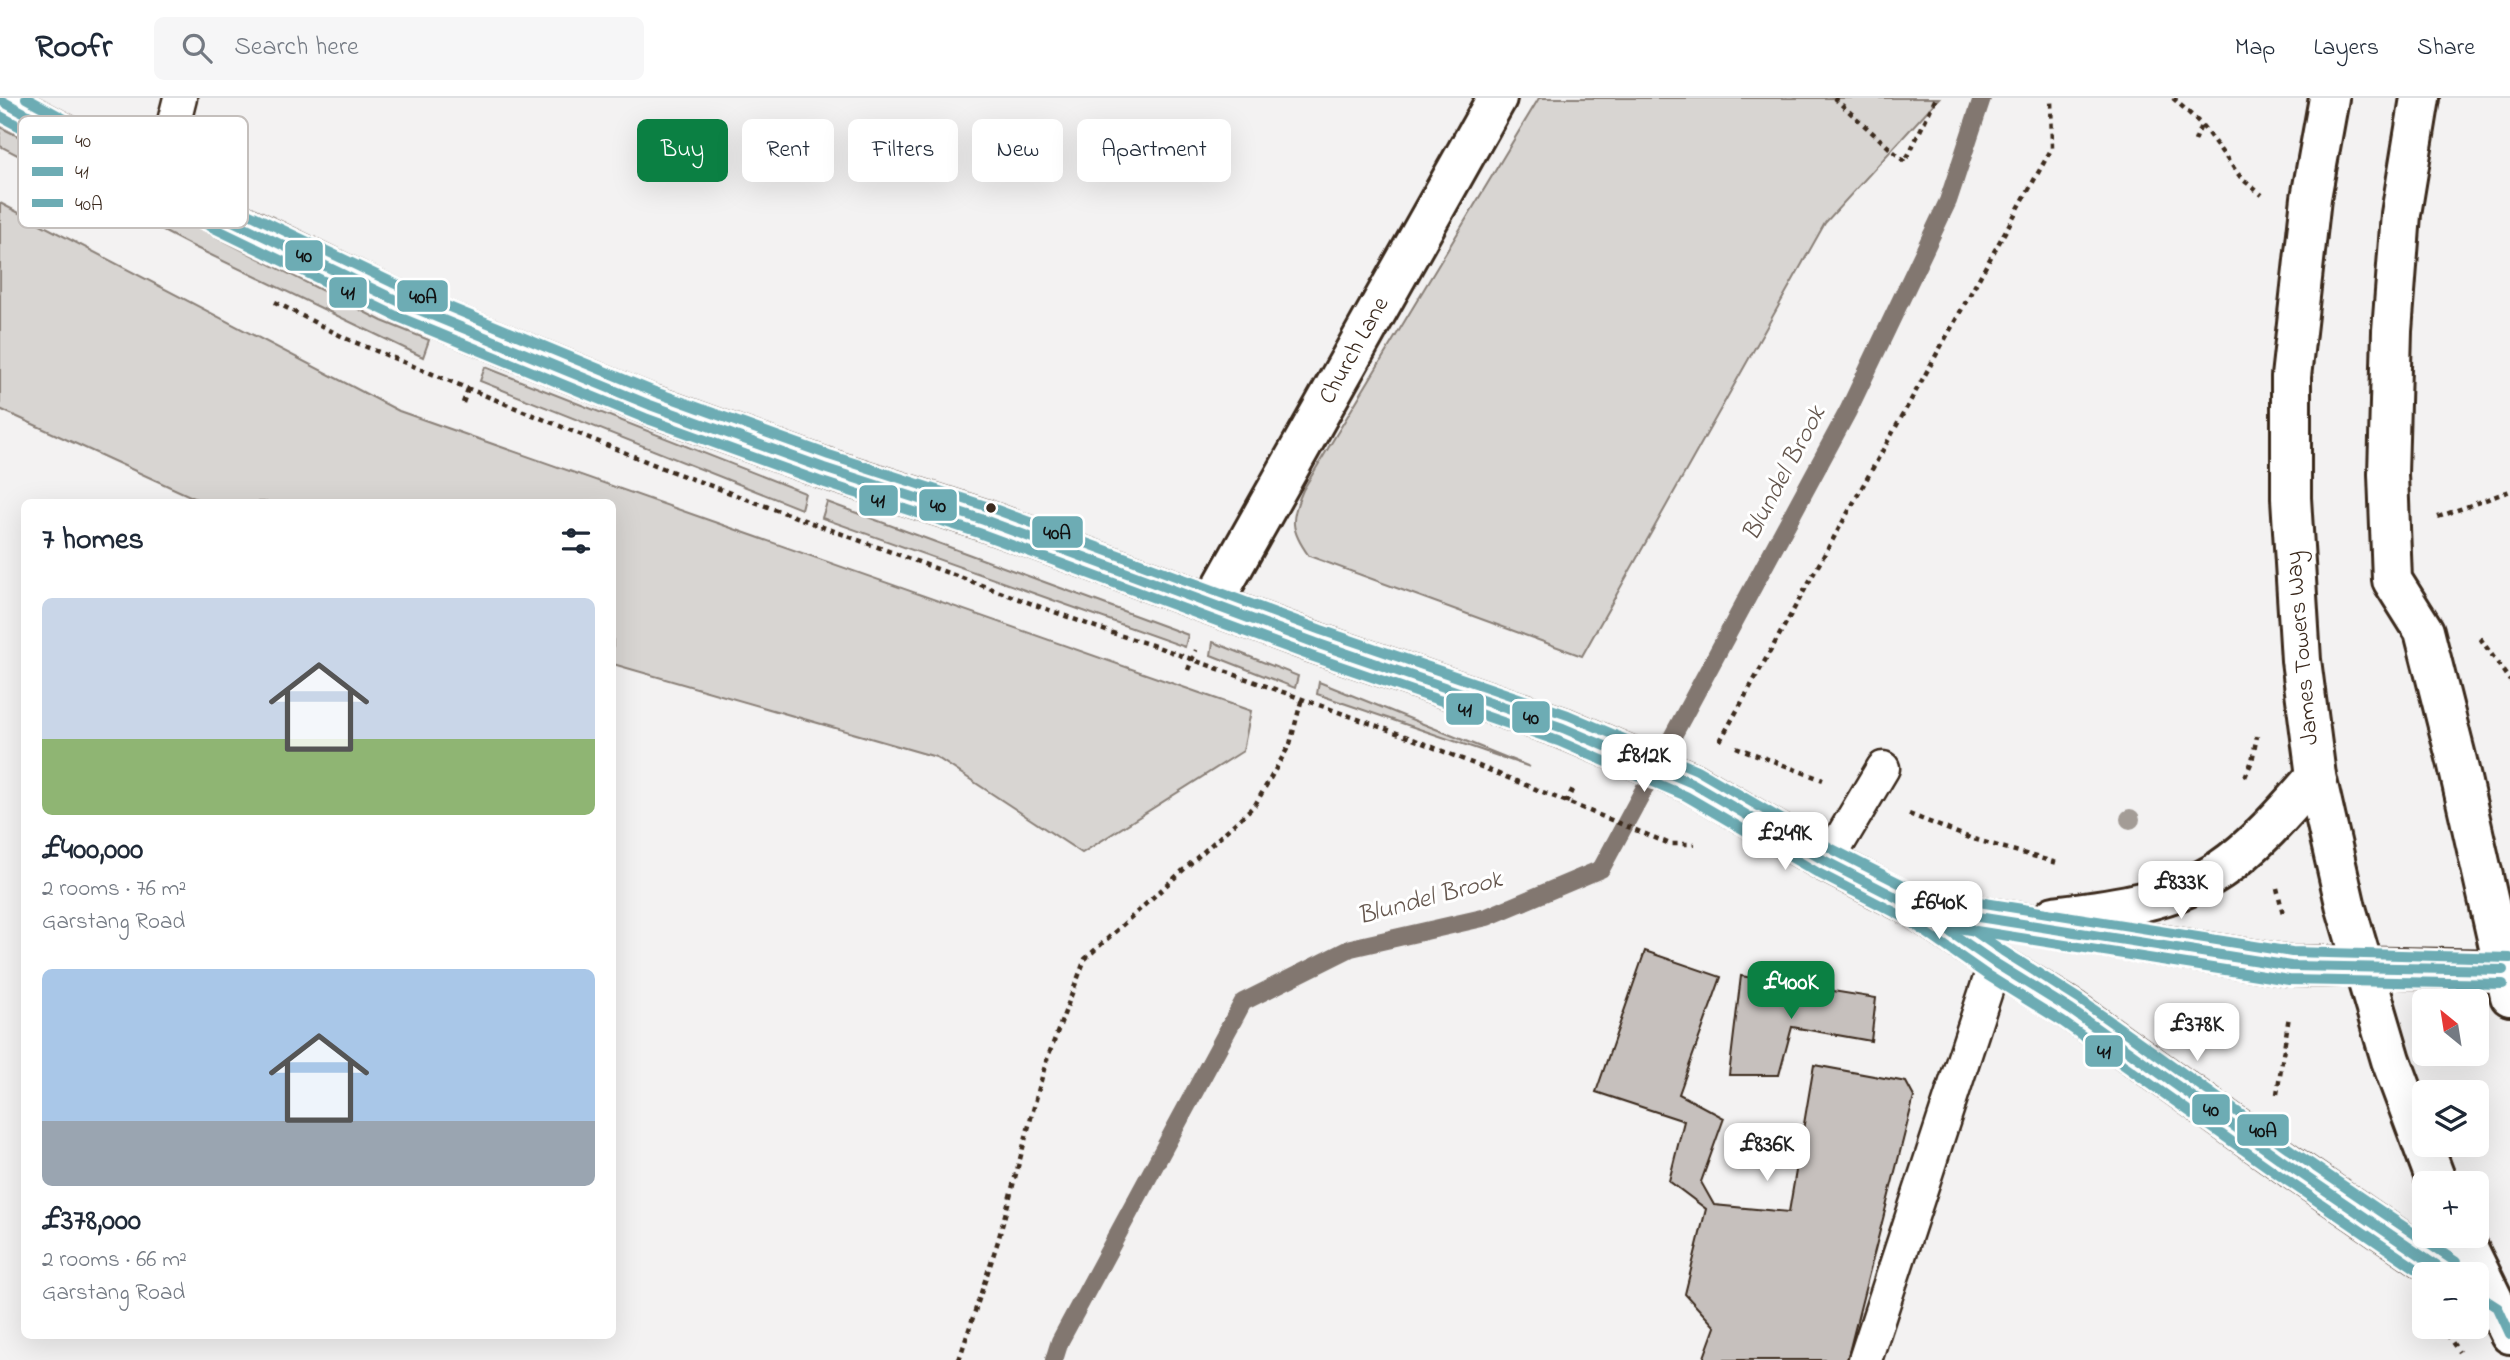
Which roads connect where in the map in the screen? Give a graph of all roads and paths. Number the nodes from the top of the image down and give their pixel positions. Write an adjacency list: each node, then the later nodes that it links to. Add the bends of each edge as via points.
1 (180, 98): 11 (lane)
2 (1497, 98): 16 (street, Church Lane)
3 (1834, 98): 4 (path, via 1905,162)
4 (1936, 98)
5 (2051, 98): 21 (path, via 2052,148)
6 (2173, 98): 12 (path, via 2201,124)
7 (2329, 98): 24 (street, James Towers Way, via 2311,198 2291,377 2291,498 2301,660)
8 (2420, 98): 34 (street, via 2401,214 2392,331 2388,474 2392,580 2424,631)
9 (0, 100): 10 (street)
10 (30, 116)
11 (175, 116)
12 (2195, 141)
13 (247, 228): 16 (street, via 402,303 650,405)
14 (2510, 491): 15 (path)
15 (2442, 517)
16 (1213, 603): 27 (street, via 1620,751 1692,783)
17 (1192, 660): 18 (path)
18 (1188, 670)
19 (2259, 725): 25 (path)
20 (1408, 737): 26 (path)
21 (1720, 741)
22 (1290, 744): 42 (path, via 1255,805 1085,959 1046,1062 998,1241)
23 (1883, 768): 27 (lane)
24 (2316, 775): 31 (street, via 2247,847 2221,870 2190,887 2108,909 2045,917); 33 (street, James Towers Way)
25 (2243, 781)
26 (1670, 844)
27 (1827, 862): 30 (street)
28 (2069, 863): 29 (path)
29 (2058, 864)
30 (1911, 905): 31 (street); 32 (street)
31 (1979, 918): 33 (street, via 2247,961)
32 (1995, 963): 39 (street, via 2071,1010); 43 (lane)
33 (2362, 966): 34 (street); 37 (street, James Towers Way)
34 (2506, 983)
35 (2291, 1004): 36 (path)
36 (2275, 1108)
37 (2433, 1171)
38 (2467, 1248): 40 (street)
39 (2430, 1262)
40 (2495, 1312)
41 (2450, 1339): 44 (path)
42 (959, 1360)
43 (1865, 1360)
44 (2465, 1360)

